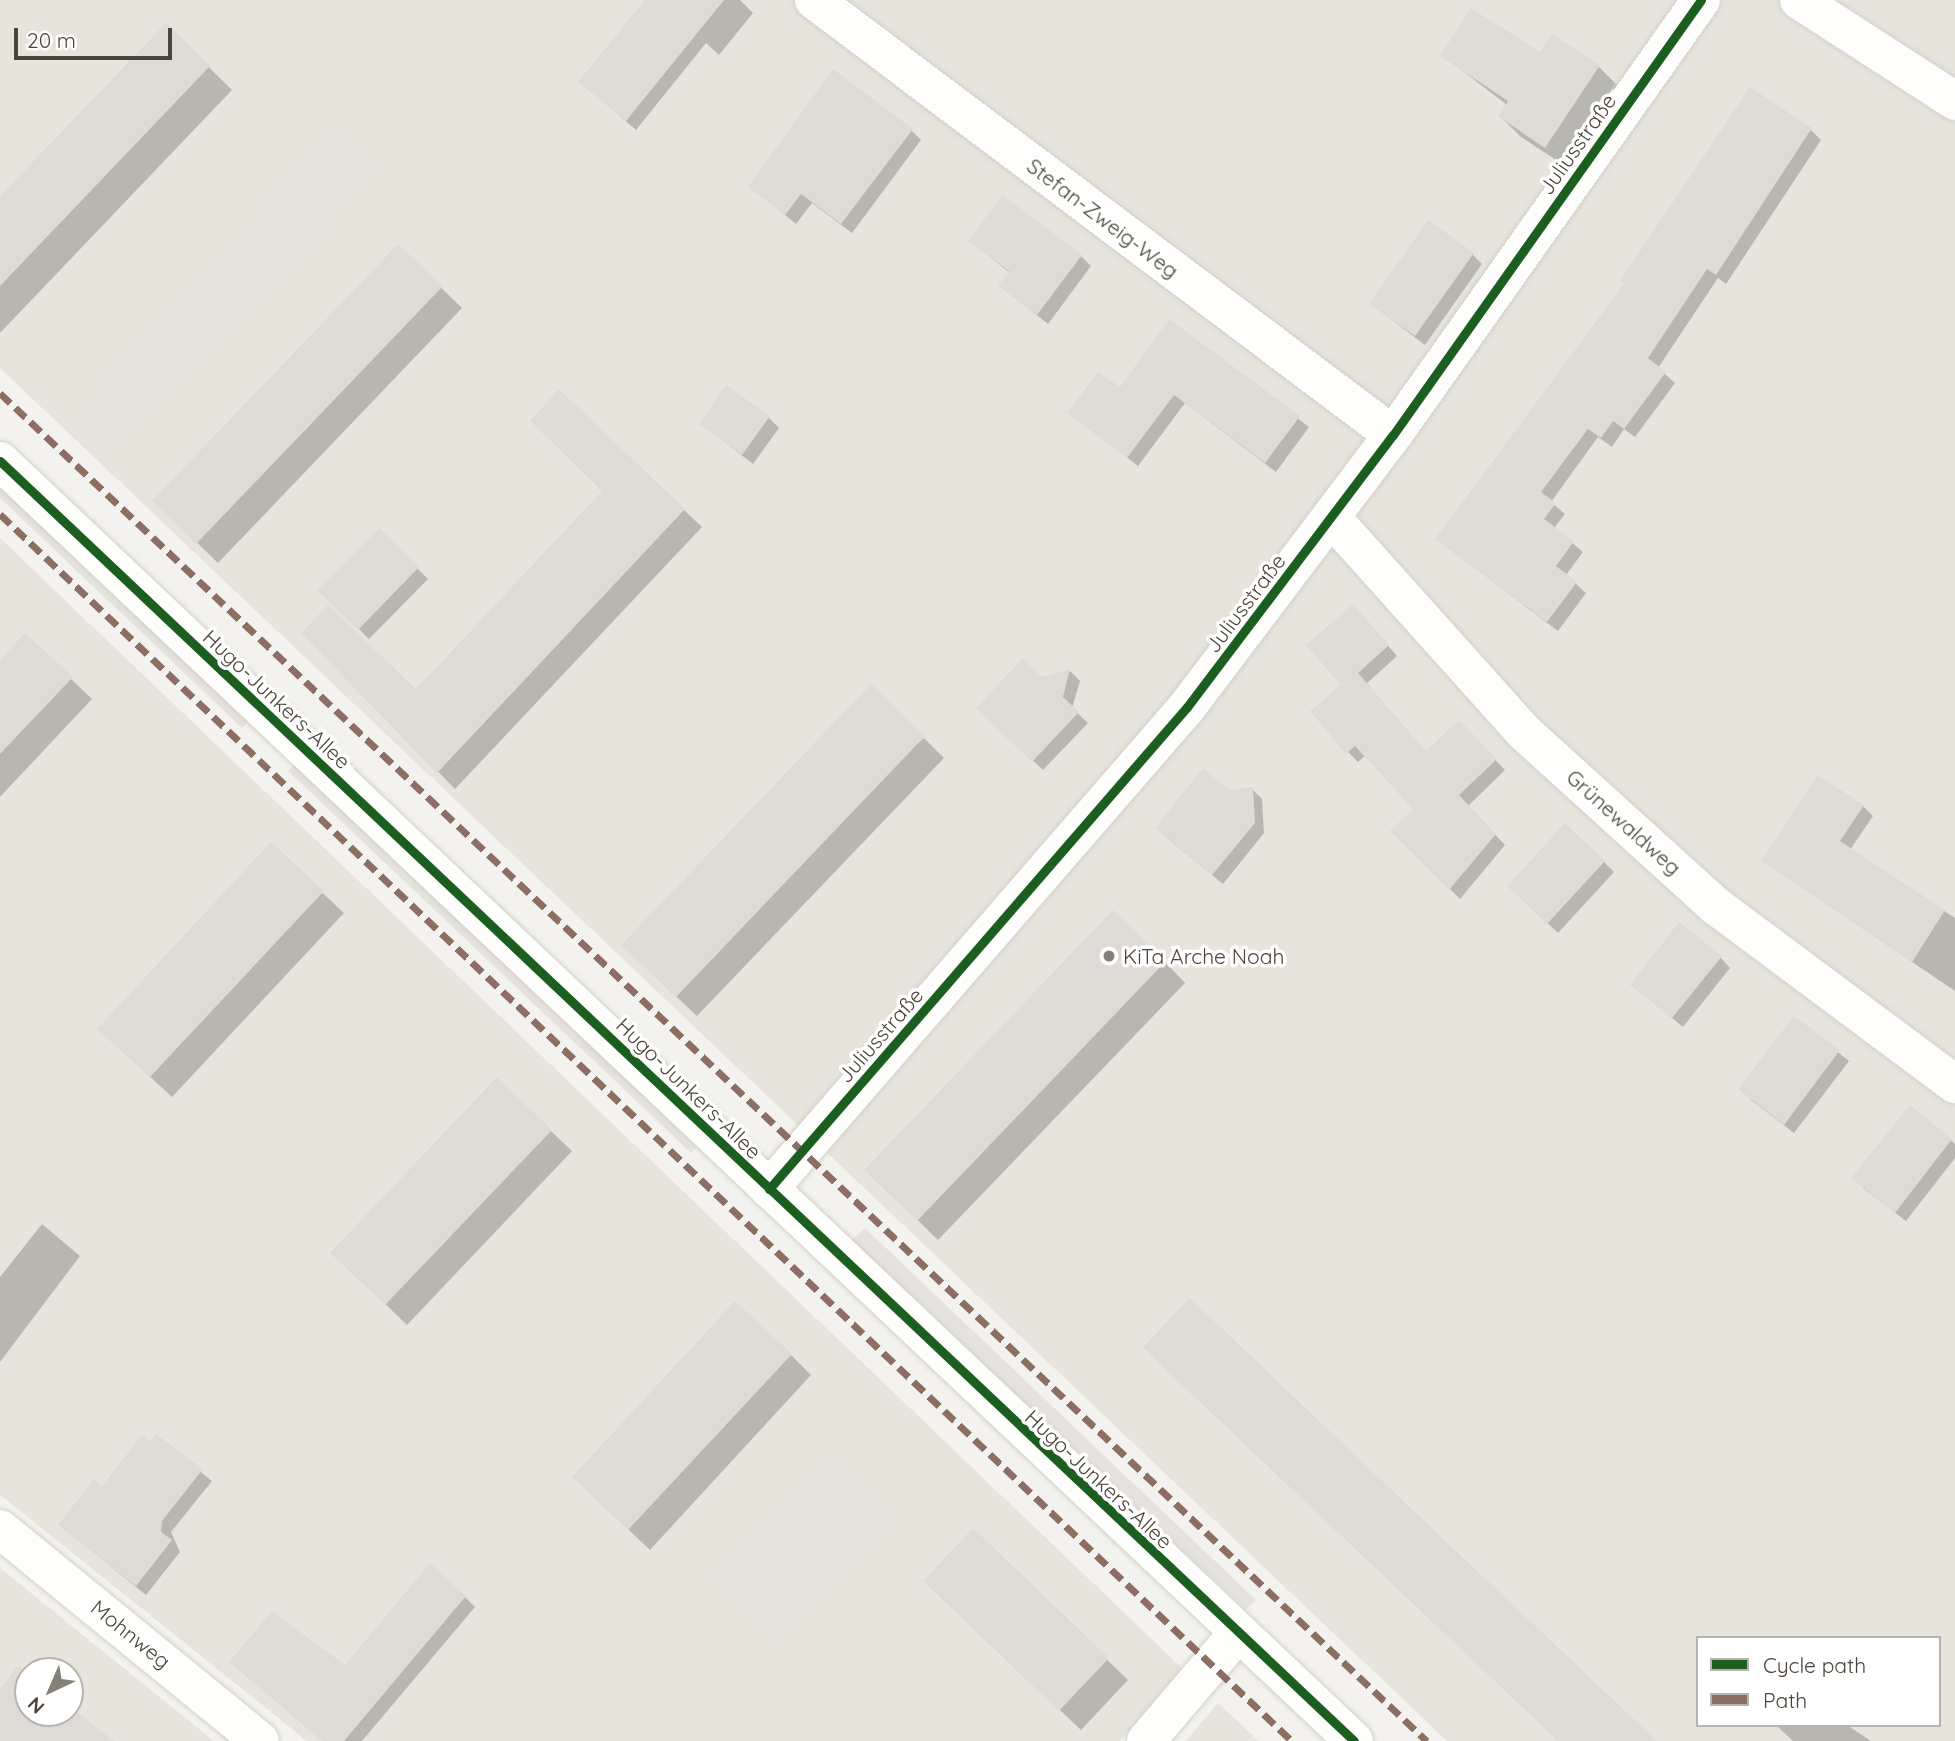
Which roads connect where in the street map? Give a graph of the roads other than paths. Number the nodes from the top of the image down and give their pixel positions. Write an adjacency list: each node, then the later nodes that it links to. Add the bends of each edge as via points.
1 (814, 0): 5 (street, Stefan-Zweig-Weg)
2 (1701, 0): 5 (street, Juliusstraße)
3 (1799, 0): 4 (street)
4 (1955, 101)
5 (1392, 435): 7 (street, Juliusstraße)
6 (0, 461): 9 (street, Hugo-Junkers-Allee)
7 (1331, 517): 8 (street, Grünewaldweg, via 1525,733 1716,906); 9 (street, Juliusstraße, via 1187,707)
8 (1955, 1084)
9 (769, 1189): 11 (street, Hugo-Junkers-Allee)
10 (0, 1529): 12 (street, Mohnweg)
11 (1237, 1634): 13 (street); 14 (street, Hugo-Junkers-Allee)
12 (260, 1741)
13 (1146, 1741)
14 (1354, 1741)

